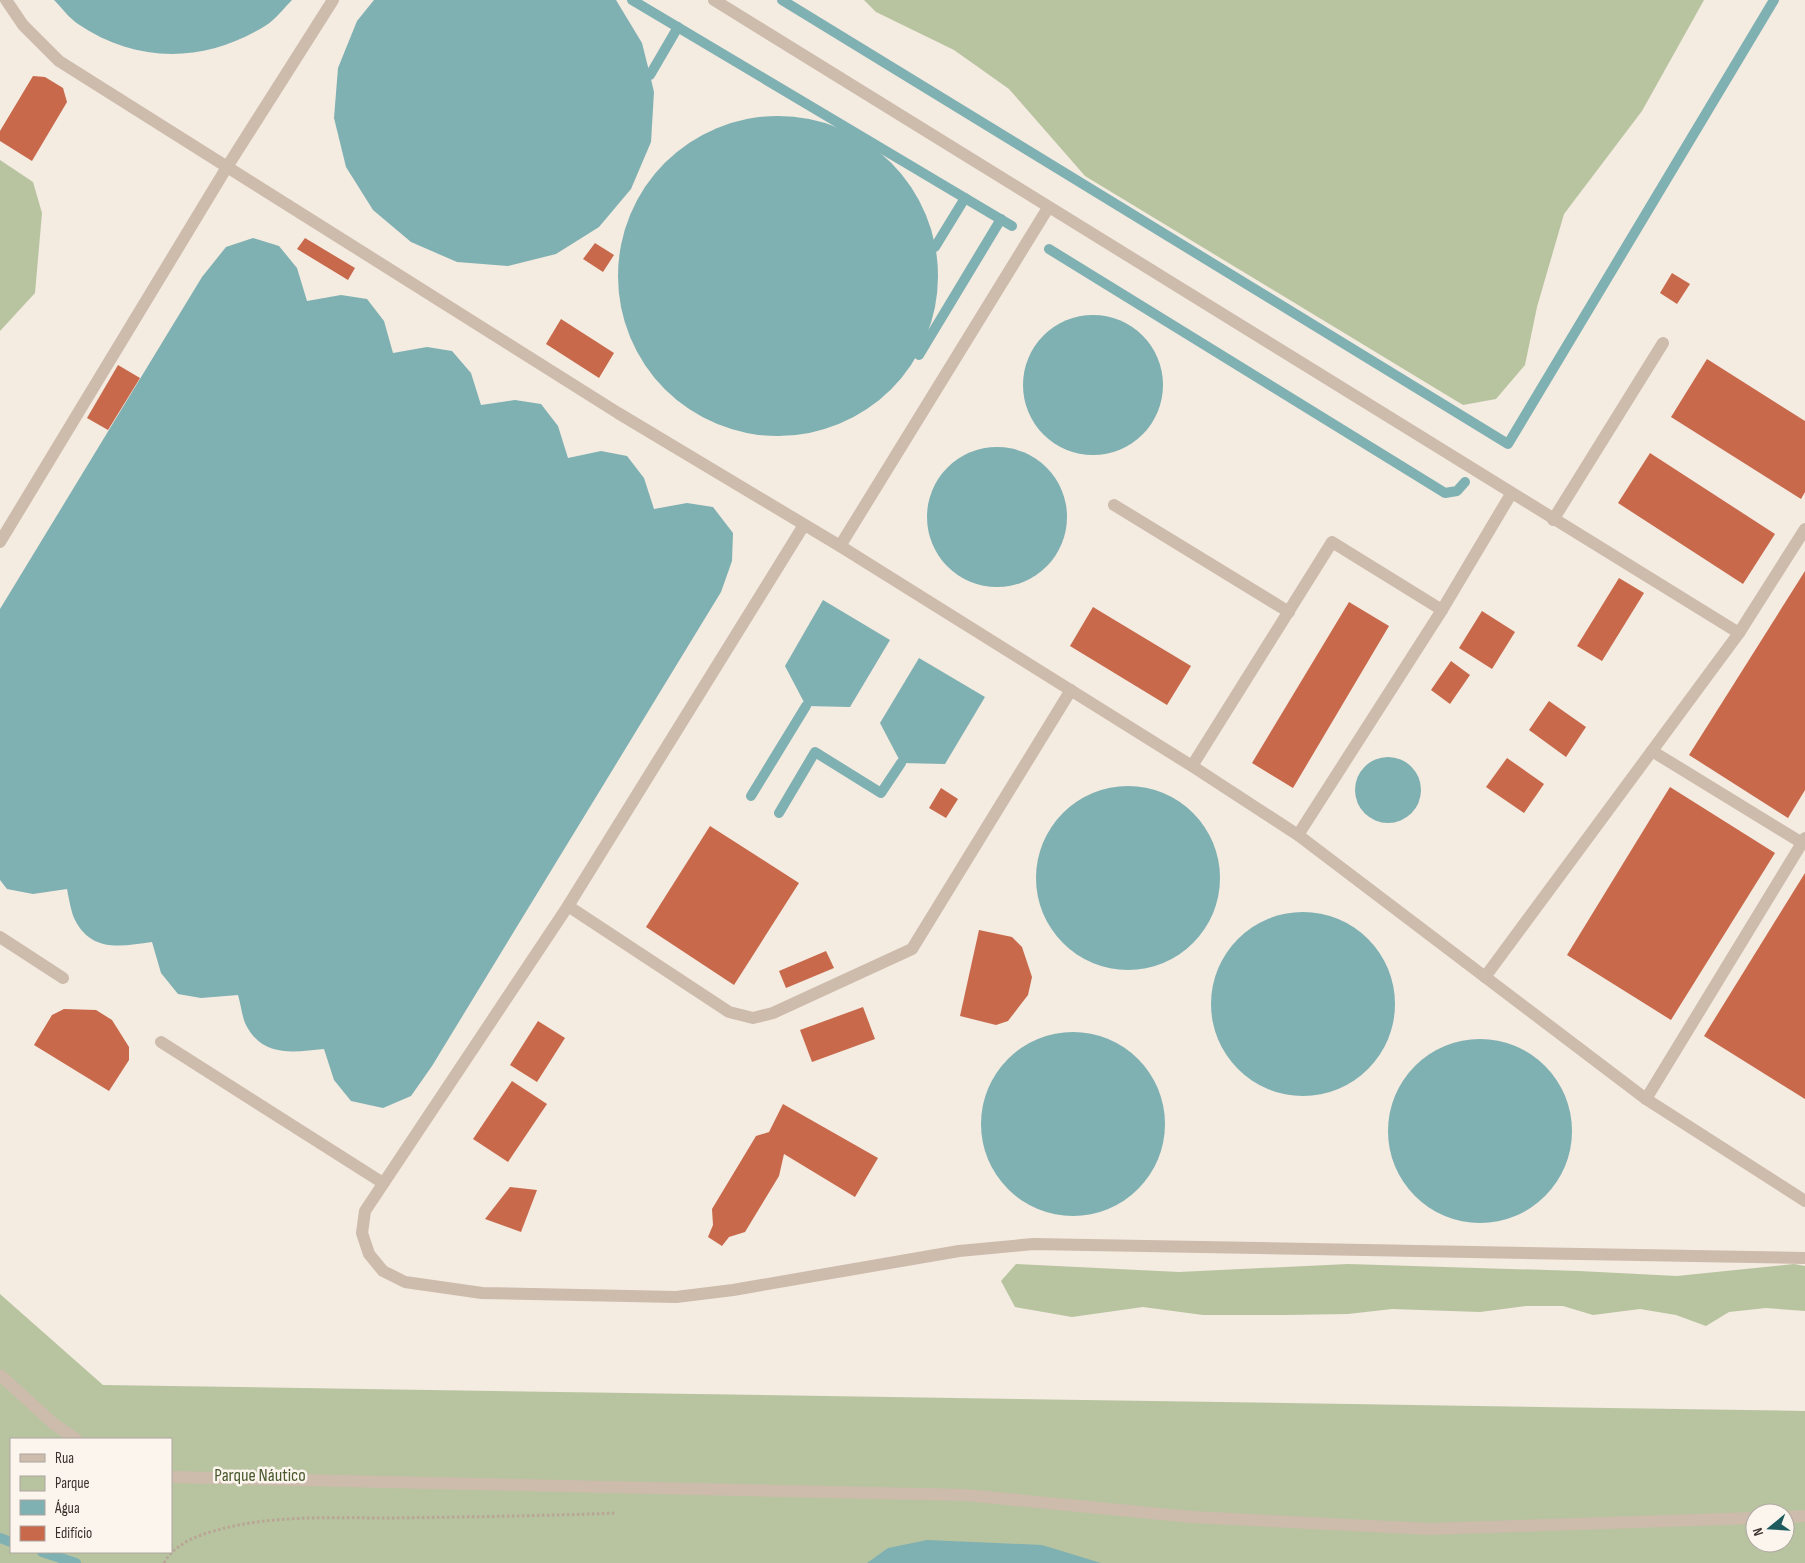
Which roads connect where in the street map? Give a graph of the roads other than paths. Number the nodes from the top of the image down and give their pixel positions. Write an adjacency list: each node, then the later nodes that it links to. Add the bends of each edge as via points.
1 (6, 0): 4 (lane, via 23,25 59,61)
2 (333, 0): 4 (lane)
3 (714, 0): 5 (lane)
4 (227, 167): 10 (lane); 12 (lane)
5 (1048, 208): 7 (lane); 13 (lane)
6 (1663, 343): 9 (lane)
7 (1511, 494): 9 (lane); 14 (lane)
8 (1114, 505): 15 (lane)
9 (1552, 520): 16 (lane)
10 (804, 526): 13 (lane); 22 (lane)
11 (1805, 530): 16 (lane)
12 (0, 542)
13 (840, 546): 17 (lane)
14 (1442, 610): 15 (lane, via 1332,542); 20 (lane)
15 (1289, 612): 19 (lane)
16 (1739, 633): 18 (lane)
17 (1071, 690): 19 (lane); 22 (lane, via 912,949 773,1013 753,1018 729,1012)
18 (1652, 751): 21 (lane); 24 (lane)
19 (1192, 766): 20 (lane)
20 (1298, 835): 24 (lane)
21 (1804, 841): 27 (lane)
22 (568, 906): 28 (lane)
23 (0, 937): 25 (lane)
24 (1485, 977): 27 (lane)
25 (63, 978)
26 (161, 1042): 28 (lane)
27 (1646, 1099): 29 (lane)
28 (383, 1182): 30 (lane, via 365,1211 362,1233 369,1254 383,1271 404,1282 482,1292 676,1297 959,1251 1032,1244)
29 (1805, 1201)
30 (1805, 1258)
31 (0, 1375): 32 (lane, via 54,1424)
32 (75, 1438)
33 (172, 1477): 34 (lane, via 965,1495 1192,1517 1429,1529)
34 (1745, 1518)

